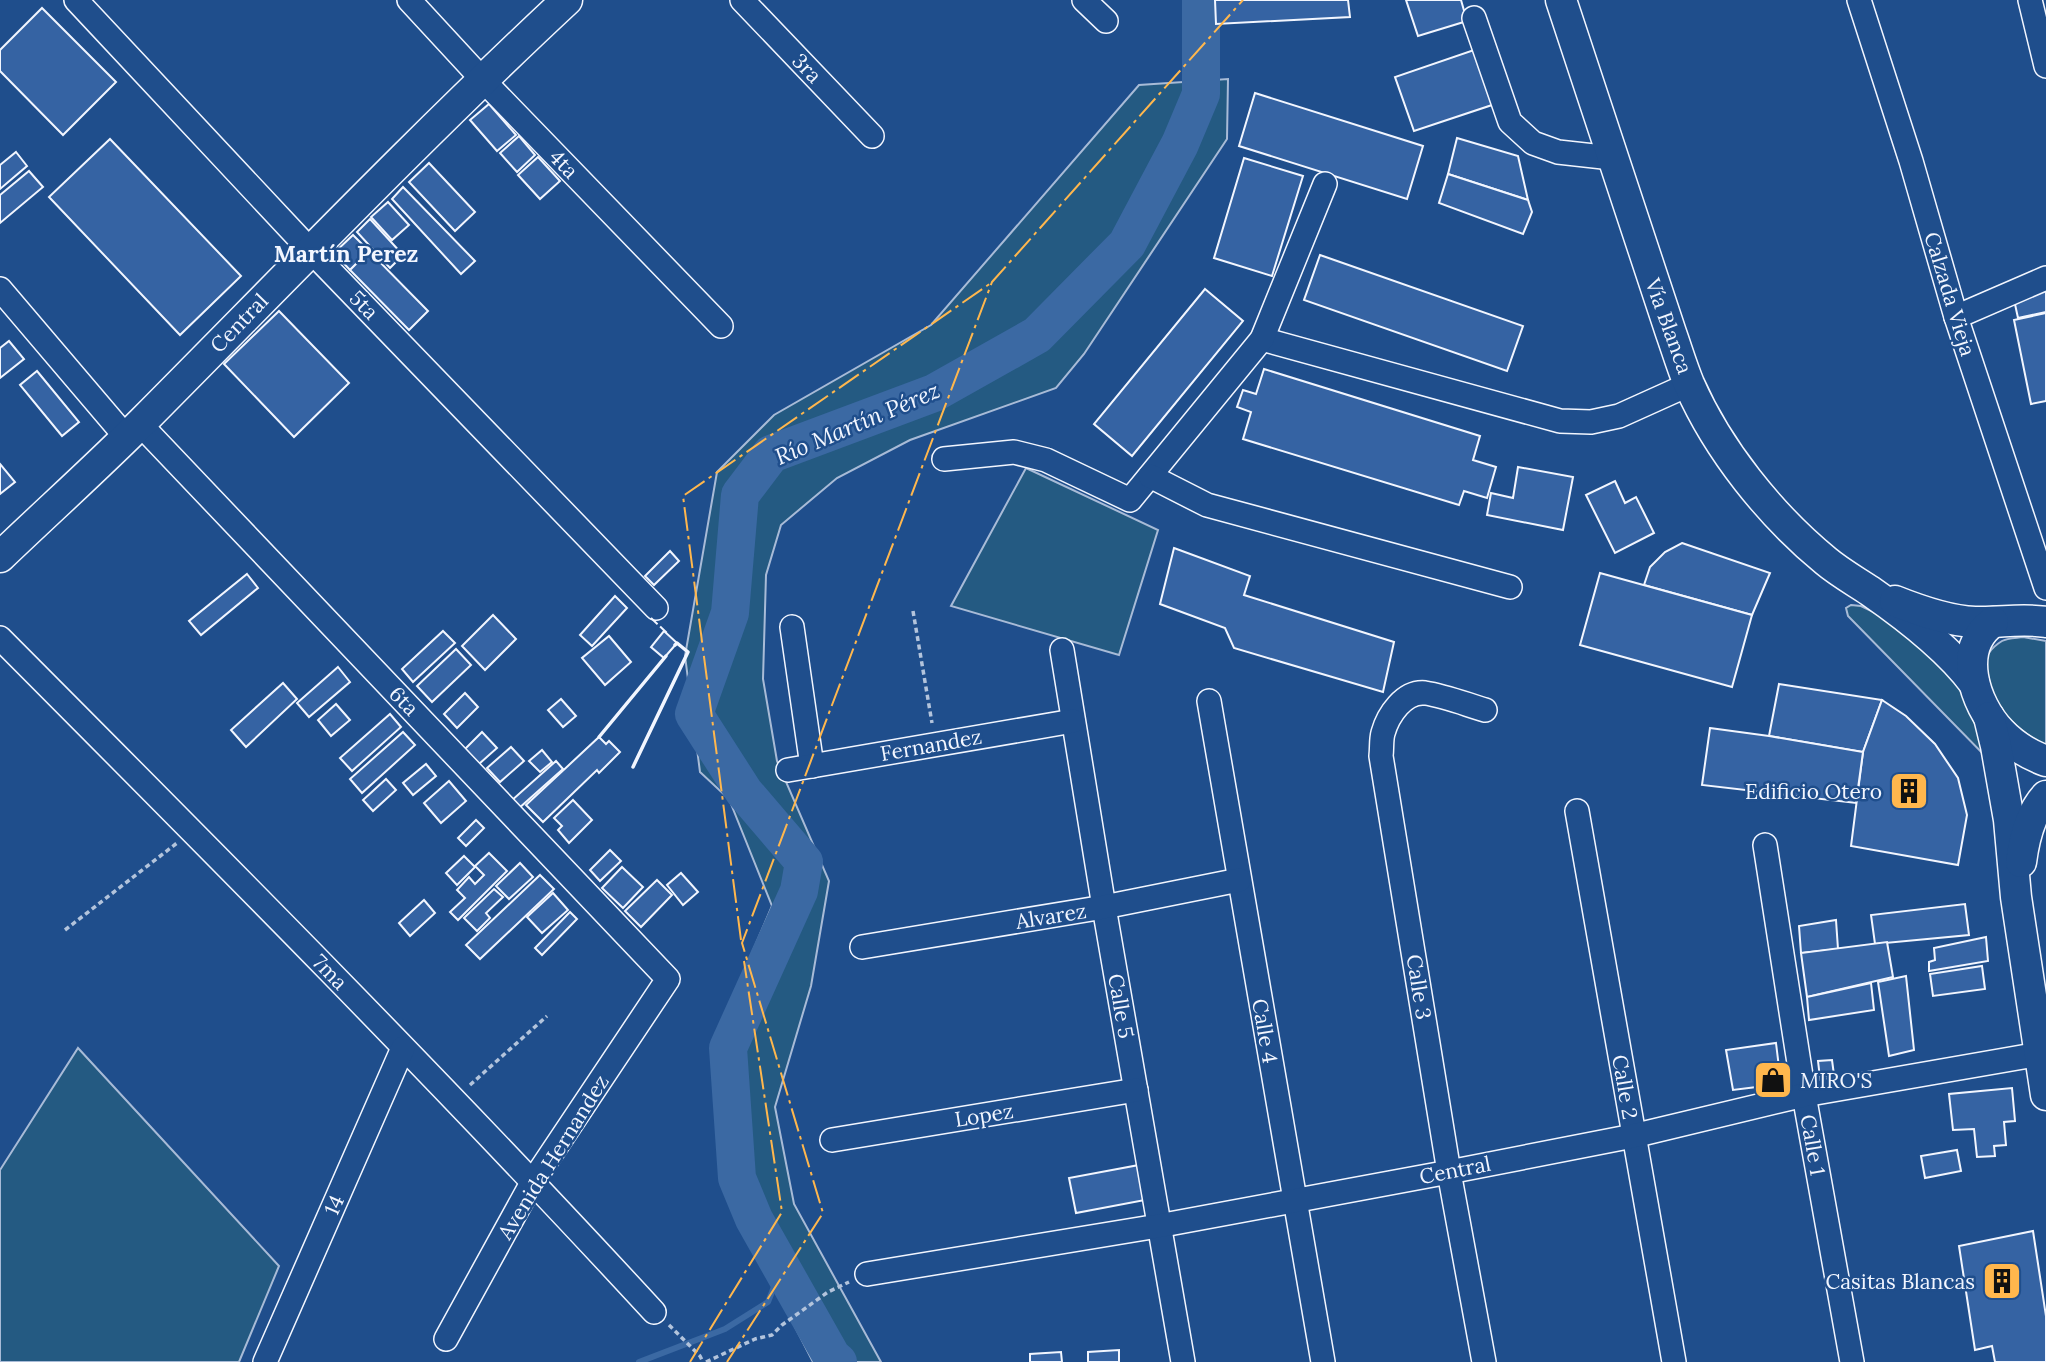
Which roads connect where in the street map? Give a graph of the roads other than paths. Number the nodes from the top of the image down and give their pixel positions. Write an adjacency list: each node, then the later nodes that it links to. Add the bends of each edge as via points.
1 (76, 0): 16 (street, 5ta)
2 (409, 0): 12 (street, 4ta)
3 (567, 0): 12 (main road, Central)
4 (742, 0): 13 (street, 3ra)
5 (1084, 0): 10 (street)
6 (1561, 0): 14 (main road, Vía Blanca)
7 (1859, 0): 19 (street, Calzada Vieja)
8 (2030, 0): 11 (street)
9 (1474, 18): 14 (street, via 1510,122 1533,144 1558,152)
10 (1105, 21)
11 (2046, 66)
12 (482, 79): 16 (main road, Central); 20 (street, 4ta)
13 (872, 136)
14 (1612, 158): 22 (main road, Vía Blanca)
15 (1325, 184): 21 (street)
16 (310, 250): 23 (main road, Central); 30 (street, 5ta)
17 (2046, 278): 19 (street)
18 (0, 289): 23 (street, 6ta)
19 (1956, 317): 28 (street, Calzada Vieja)
20 (722, 326)
21 (1262, 339): 22 (street, via 1560,421 1591,422 1619,416); 25 (street)
22 (1689, 384): 29 (main road, Vía Blanca, via 1713,429 1768,506 1825,561)
23 (133, 430): 26 (main road, Central); 51 (street, 6ta)
24 (944, 459): 25 (street, via 1014,452 1046,460 1130,500)
25 (1150, 476): 27 (street, via 1207,505)
26 (0, 557)
27 (1510, 587)
28 (2046, 587): 31 (street, Calzada Vieja, via 2027,610)
29 (1872, 592): 31 (main road, Vía Blanca, via 1954,619); 36 (main road, Vía Blanca, via 1944,649)
30 (656, 608)
31 (2003, 621): 32 (main road, Vía Blanca); 36 (main road, via 1976,639)
32 (2046, 622)
33 (792, 627): 42 (street)
34 (0, 638): 52 (street, 7ma)
35 (1062, 650): 40 (street, Calle 5)
36 (1974, 683): 39 (main road)
37 (1209, 701): 47 (street, Calle 4)
38 (1485, 710): 59 (street, Calle 3, via 1422,693 1409,696 1392,713 1381,755)
39 (1989, 717): 41 (main road, via 2020,748); 48 (main road, via 2009,820)
40 (1073, 721): 42 (street, Fernandez); 49 (street, Calle 5)
41 (2046, 761)
42 (812, 766): 43 (street, Fernandez)
43 (788, 770)
44 (2046, 796): 48 (main road, via 2029,826)
45 (1577, 811): 57 (street, Calle 2)
46 (1765, 845): 55 (street, Calle 1)
47 (1240, 880): 49 (street, Alvarez); 61 (street, Calle 4)
48 (2016, 897): 53 (main road)
49 (1104, 907): 50 (street, Alvarez); 54 (street, Calle 5)
50 (862, 947)
51 (668, 979): 60 (street, Avenida Hernandez)
52 (403, 1048): 60 (street, 7ma); 66 (street, 14)
53 (2040, 1054): 55 (street, Central); 56 (main road)
54 (1136, 1090): 58 (street, Lopez); 62 (street, Calle 5)
55 (1804, 1095): 57 (street, Central); 71 (street, Calle 1)
56 (2046, 1095)
57 (1633, 1136): 59 (street, Central); 70 (street, Calle 2)
58 (832, 1140)
59 (1449, 1172): 61 (street, Central); 69 (street, Calle 3)
60 (533, 1181): 64 (street, 7ma); 65 (street, Avenida Hernandez)
61 (1294, 1200): 62 (street, Central); 68 (street, Calle 4)
62 (1158, 1226): 63 (street, Central); 67 (street, Calle 5)
63 (867, 1274)
64 (654, 1312)
65 (446, 1339)
66 (265, 1362)
67 (1183, 1362)
68 (1324, 1362)
69 (1484, 1362)
70 (1674, 1362)
71 (1852, 1362)

